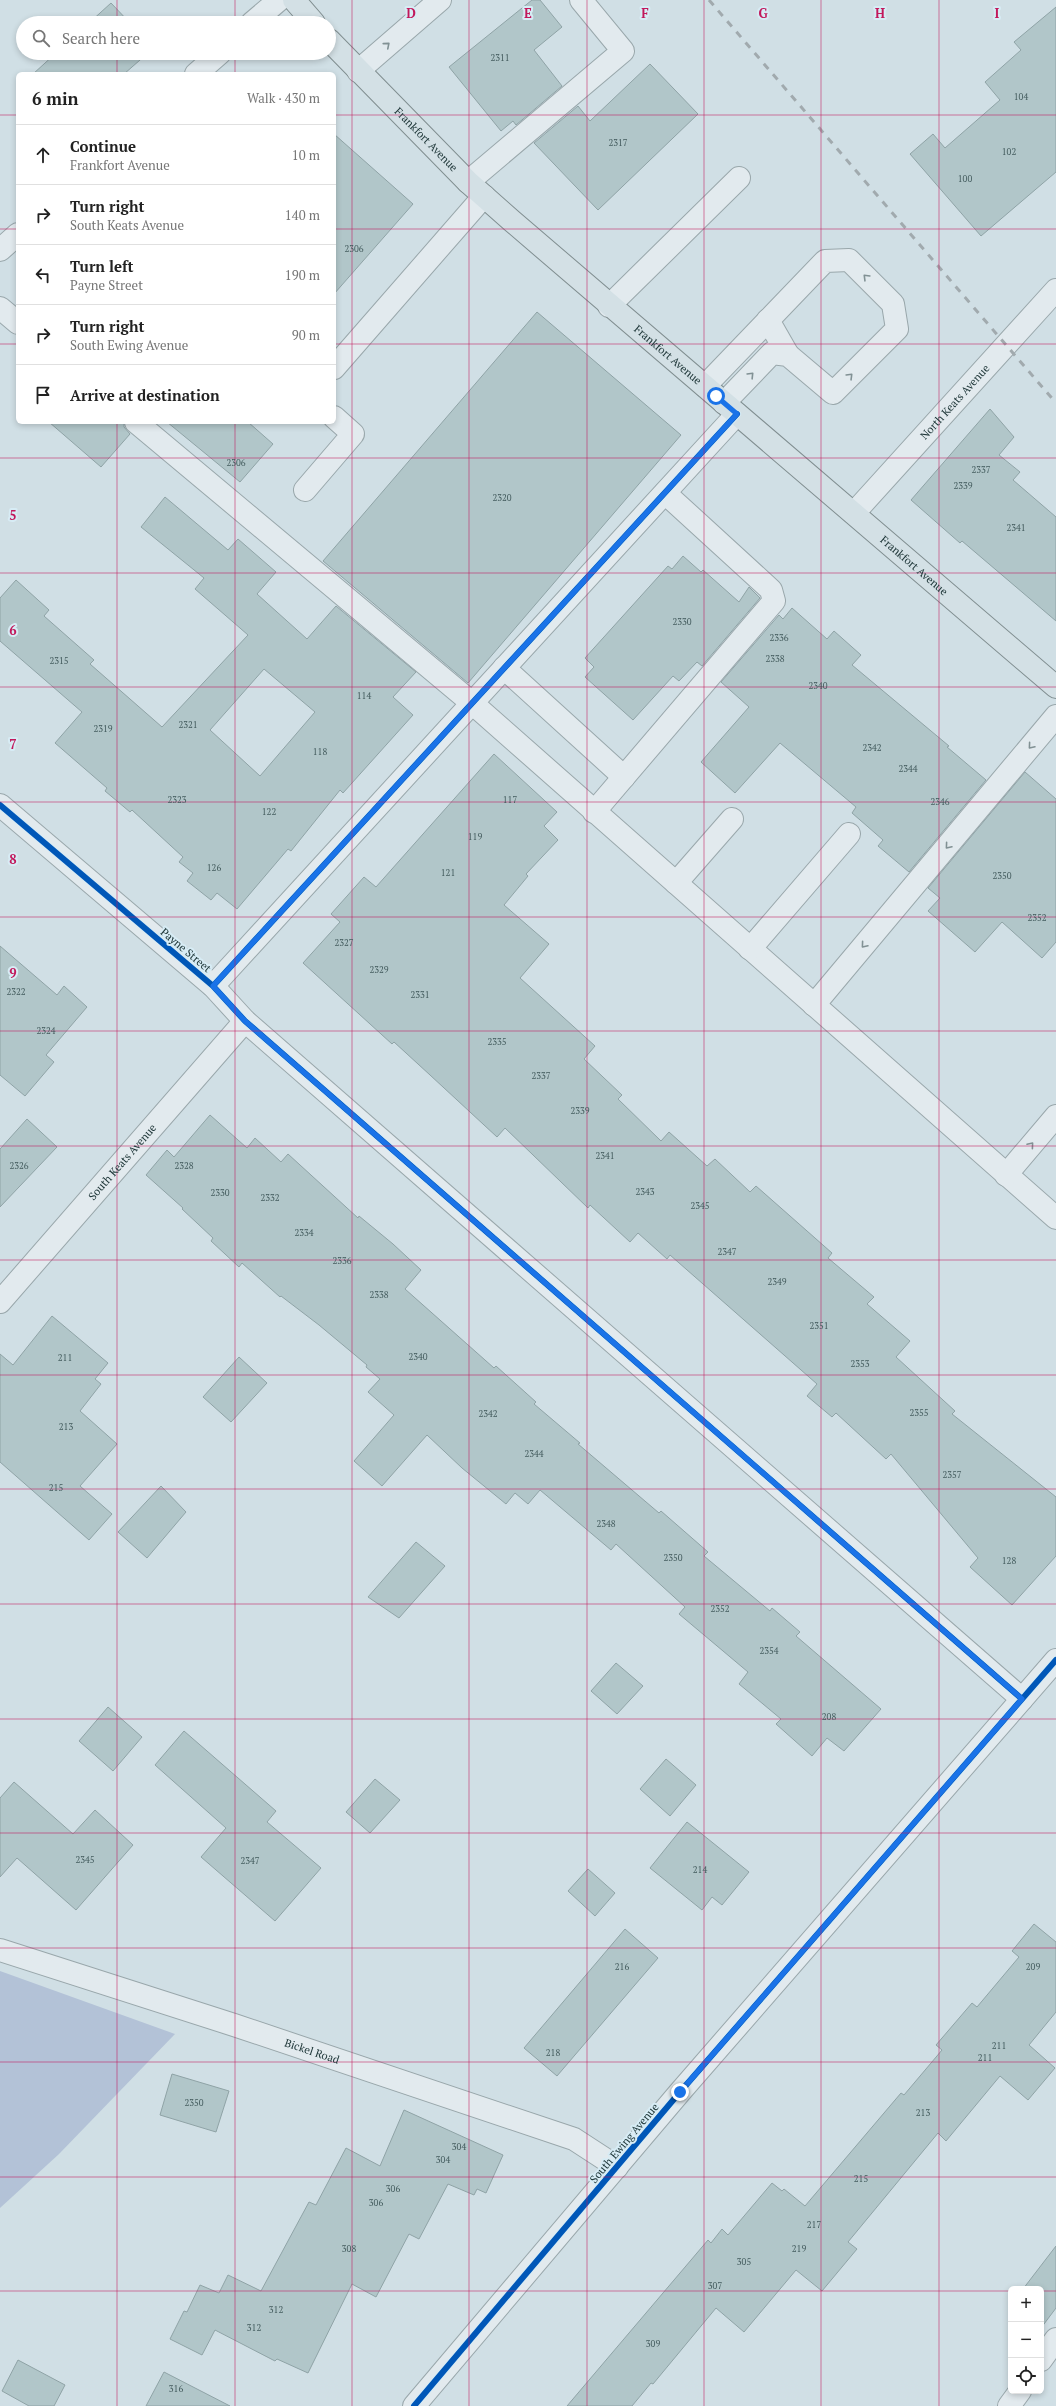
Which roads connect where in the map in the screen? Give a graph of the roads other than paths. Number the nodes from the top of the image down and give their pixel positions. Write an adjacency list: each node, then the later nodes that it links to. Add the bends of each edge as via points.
1 (279, 0): 5 (street)
2 (294, 0): 6 (main road)
3 (440, 0): 9 (street, one-way to 3)
4 (581, 0): 12 (street, via 623,51)
5 (260, 16)
6 (308, 16)
7 (336, 47): 9 (main road, Frankfort Avenue)
8 (212, 60): 10 (street)
9 (358, 71): 12 (main road, Frankfort Avenue)
10 (198, 72)
11 (739, 178): 17 (street)
12 (468, 182): 13 (main road, Frankfort Avenue)
13 (484, 196): 17 (main road, Frankfort Avenue); 22 (street)
14 (16, 236): 15 (street)
15 (0, 250)
16 (1056, 290): 29 (street, North Keats Avenue)
17 (609, 306): 23 (main road, Frankfort Avenue)
18 (0, 308): 20 (street)
19 (768, 320): 21 (street); 21 (street, one-way to 19, via 833,393 897,329 893,304 849,260 825,261); 23 (street)
20 (16, 321)
21 (788, 355): 24 (street, one-way to 21, via 772,353)
22 (336, 366)
23 (705, 386): 24 (main road, Frankfort Avenue)
24 (730, 408): 28 (street); 29 (main road, Frankfort Avenue)
25 (336, 420): 27 (street, via 353,434)
26 (138, 424): 32 (street)
27 (305, 490)
28 (665, 493): 30 (street); 34 (street, via 771,590 774,601)
29 (854, 513): 31 (main road, Frankfort Avenue)
30 (504, 668): 32 (street); 34 (street)
31 (1056, 687)
32 (472, 703): 36 (street); 41 (street)
33 (1056, 716): 42 (street, one-way to 42)
34 (624, 777): 36 (street)
35 (0, 805): 41 (street, Payne Street)
36 (594, 812): 39 (street)
37 (732, 819): 39 (street)
38 (849, 834): 40 (street)
39 (676, 883): 40 (street)
40 (750, 949): 42 (street)
41 (213, 986): 43 (street, Payne Street)
42 (814, 1005): 45 (street)
43 (245, 1021): 47 (street, South Keats Avenue); 49 (street, Payne Street)
44 (1056, 1116): 45 (street, one-way to 44)
45 (1006, 1175): 46 (street)
46 (1056, 1218)
47 (0, 1302)
48 (1056, 1660): 49 (street, South Ewing Avenue)
49 (1022, 1699): 51 (street, South Ewing Avenue)
50 (0, 1950): 51 (street, Bickel Road, via 574,2139)
51 (618, 2167): 55 (street, South Ewing Avenue)
52 (1056, 2339): 53 (street)
53 (1042, 2358)
54 (1018, 2394): 56 (street)
55 (414, 2406)
56 (1009, 2406)

